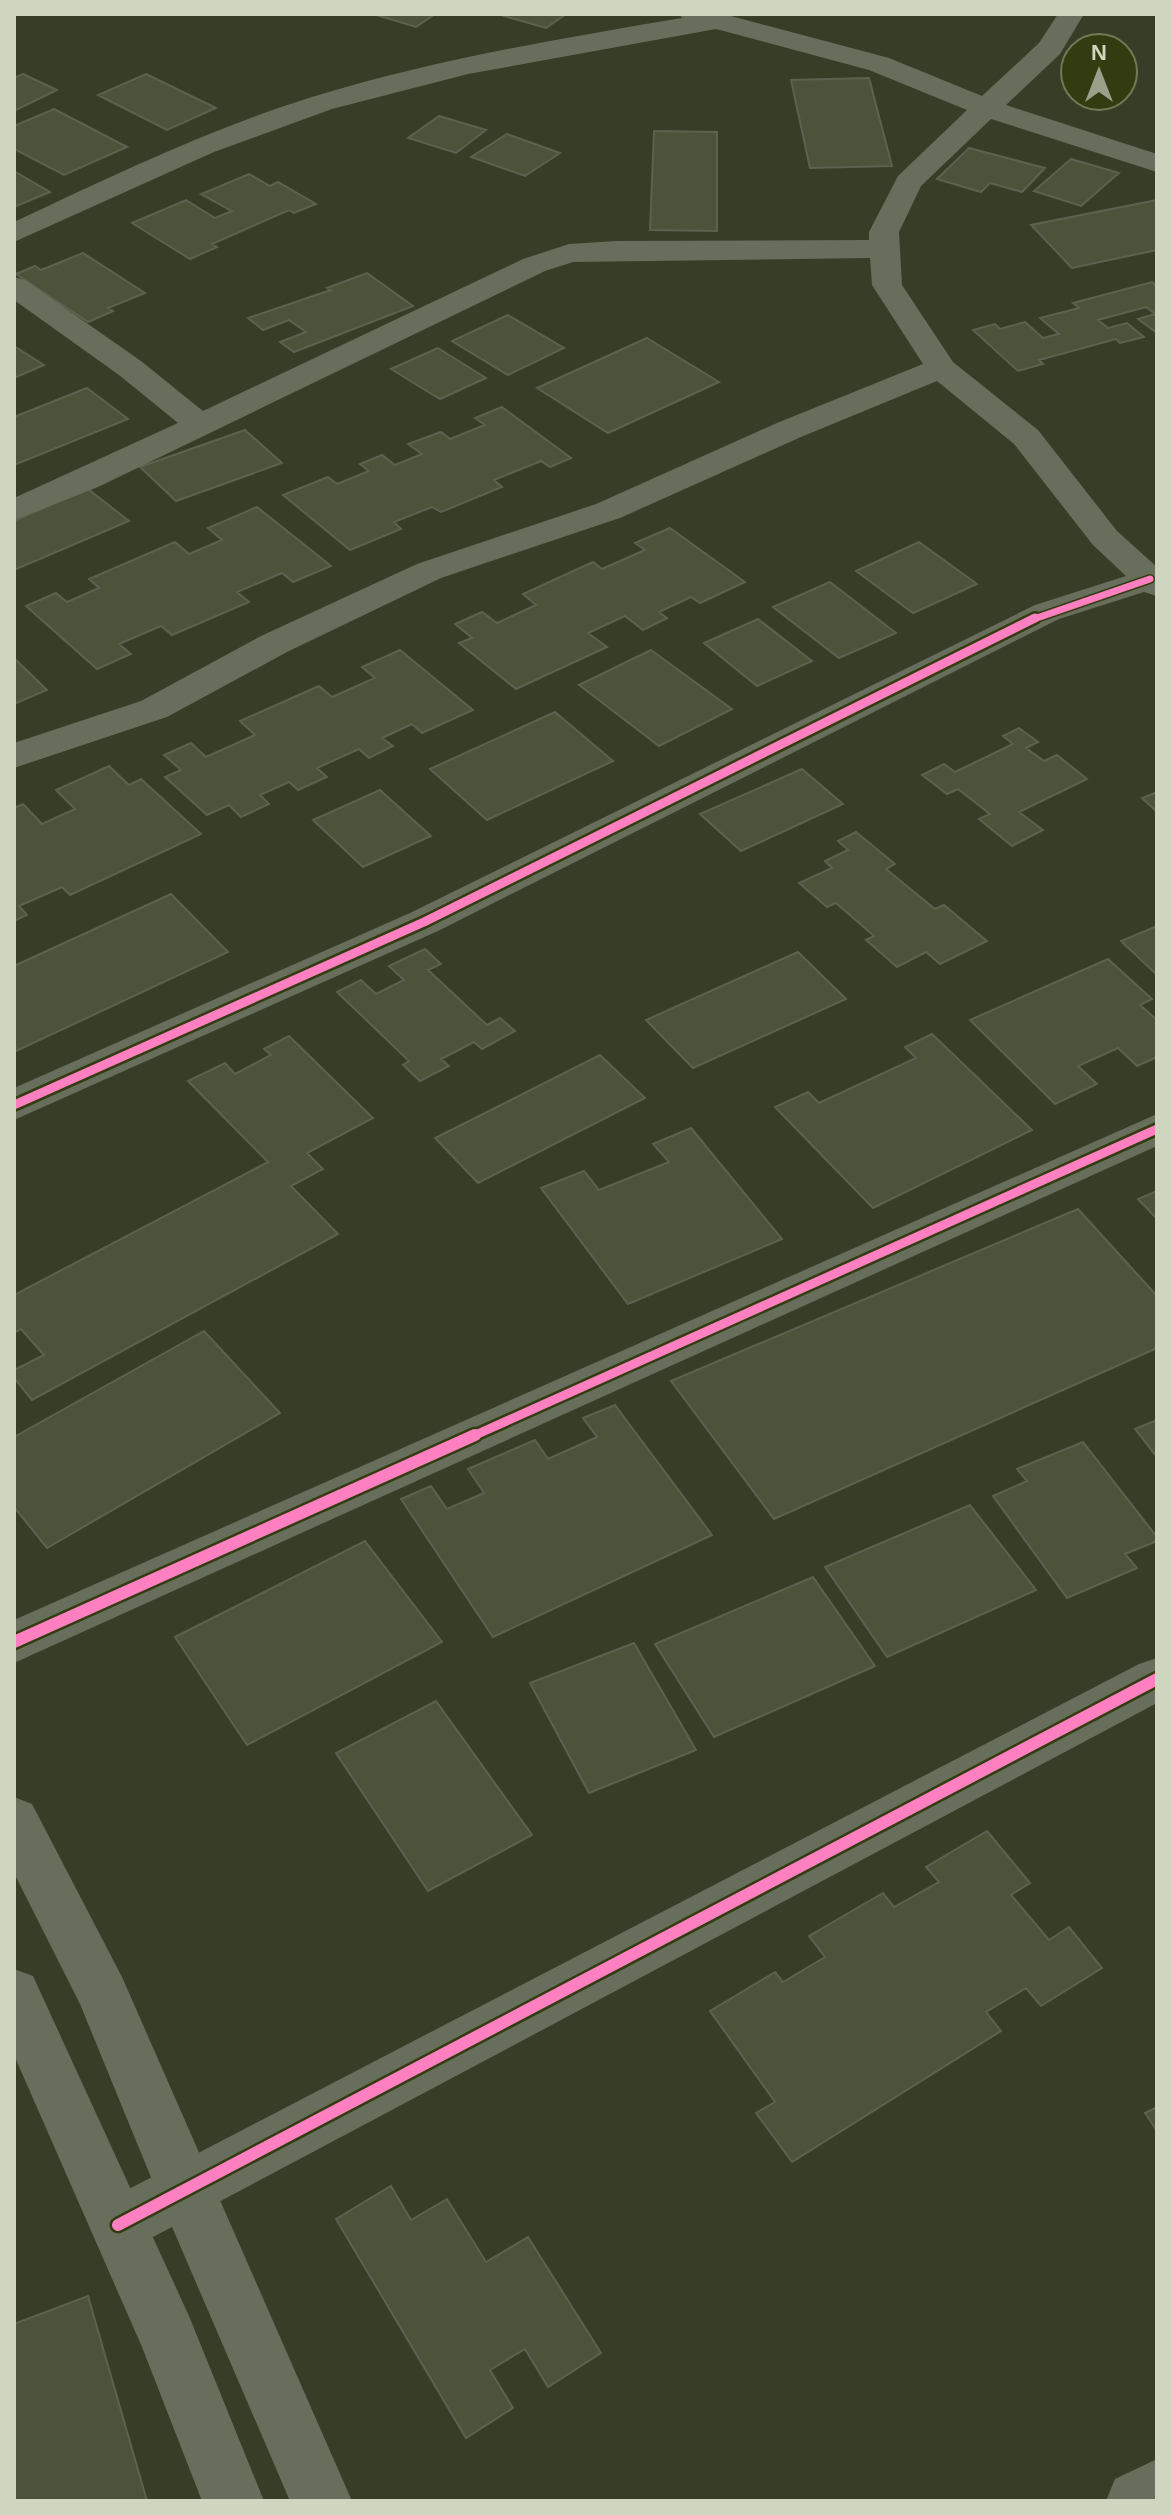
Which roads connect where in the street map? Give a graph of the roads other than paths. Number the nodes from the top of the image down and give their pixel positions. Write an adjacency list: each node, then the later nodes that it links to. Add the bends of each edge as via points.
1 (1071, 14): 3 (street, via 1050,48)
2 (698, 16): 3 (street, via 879,64); 5 (street, via 322,103 185,153)
3 (986, 108): 4 (street); 6 (street, via 908,182 884,232)
4 (1157, 163)
5 (14, 233)
6 (885, 249): 8 (street, via 887,285); 9 (street, via 569,253)
7 (14, 286): 9 (street)
8 (941, 368): 11 (street, via 1026,437 1105,538); 12 (street, via 608,511 429,571 274,644 154,709)
9 (198, 423): 10 (street)
10 (14, 510)
11 (1153, 583): 13 (street, via 1047,612 424,922)
12 (14, 756)
13 (14, 1105)
14 (1157, 1129): 15 (street)
15 (14, 1642)
16 (1157, 1679): 19 (street)
17 (14, 1820): 19 (street, via 103,1995)
18 (14, 1994): 20 (street)
19 (185, 2192): 20 (street); 23 (street)
20 (118, 2225): 22 (street)
21 (1157, 2490): 24 (street)
22 (233, 2501)
23 (321, 2501)
24 (1137, 2501)

